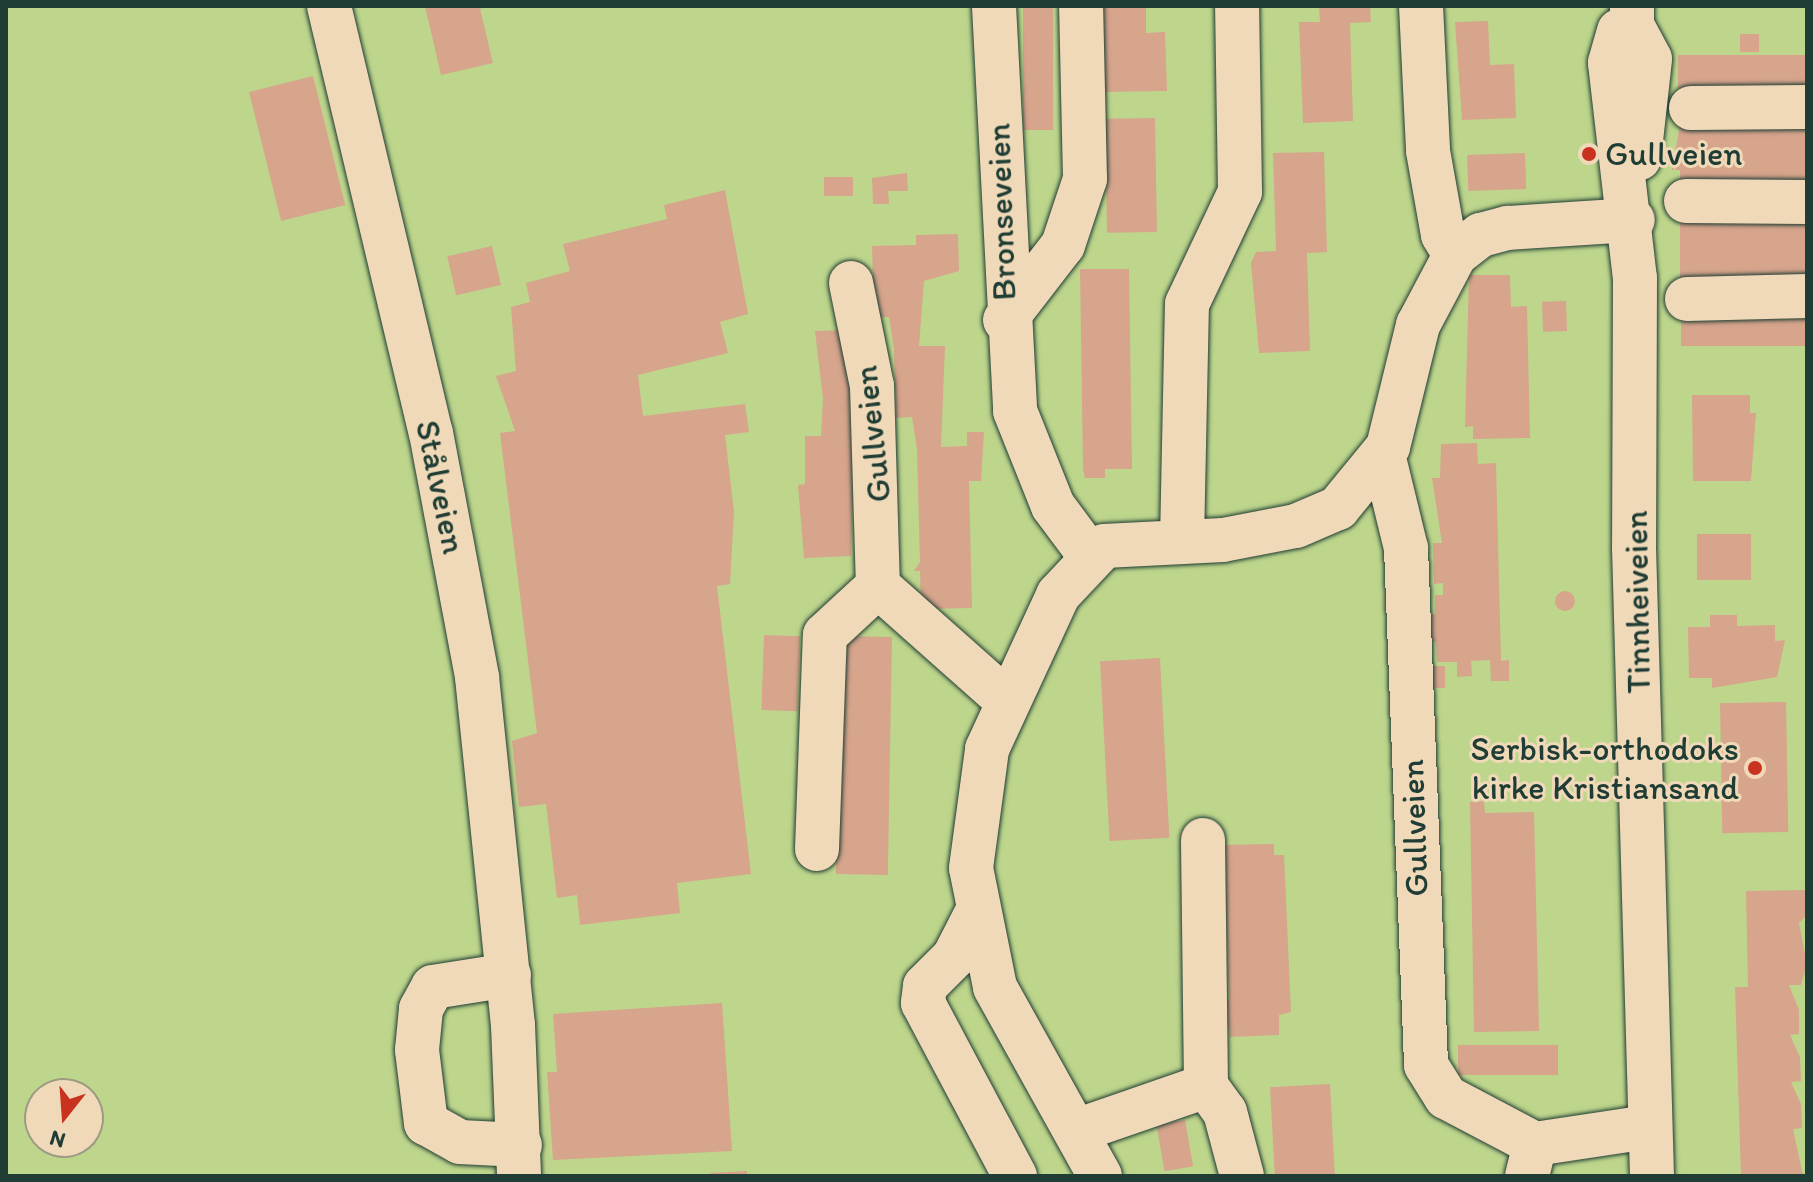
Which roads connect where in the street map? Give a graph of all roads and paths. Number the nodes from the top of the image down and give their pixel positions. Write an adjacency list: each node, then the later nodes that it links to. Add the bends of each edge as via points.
1 (329, 6): 25 (street, Stålveien, via 455,551 479,691)
2 (994, 6): 16 (street, Bronseveien)
3 (1081, 6): 16 (street, Bronseveien, via 1085,179 1063,245)
4 (1237, 6): 18 (street, via 1240,192 1187,304)
5 (1421, 6): 12 (street, via 1428,151 1443,235)
6 (1633, 11): 11 (street, Tinnheiveien, via 1619,31 1610,63)
7 (1807, 107): 8 (street)
8 (1691, 108)
9 (1686, 201): 10 (street)
10 (1807, 202)
11 (1633, 220): 12 (street, Gullveien, via 1508,228 1481,235); 27 (street, Tinnheiveien)
12 (1455, 255): 17 (street, Gullveien, via 1418,325)
13 (851, 283): 20 (street, Gullveien, via 872,386)
14 (1807, 296): 15 (street)
15 (1687, 299)
16 (1005, 320): 19 (street, via 1029,457 1068,531)
17 (1383, 454): 18 (street, Gullveien, via 1338,508 1296,526); 30 (street, Gullveien, via 1406,548 1426,1065 1446,1097)
18 (1182, 541): 19 (street, Gullveien, via 1104,546)
19 (1091, 557): 21 (street, Gullveien, via 1058,595)
20 (878, 586): 21 (street); 23 (street, via 825,635)
21 (1004, 698): 24 (street, Gullveien, via 975,802)
22 (1203, 840): 26 (street)
23 (817, 849)
24 (976, 914): 28 (street, Gullveien, via 995,987); 31 (street, via 954,957 925,986 923,1003)
25 (509, 975): 29 (street, Stålveien); 29 (street, Stålveien, via 433,987 421,1009 417,1050 426,1123 460,1142)
26 (1206, 1086): 28 (street); 33 (street, via 1225,1112)
27 (1648, 1127): 30 (street, Gullveien); 34 (street, Tinnheiveien)
28 (1076, 1131): 32 (street, Gullveien)
29 (519, 1160)
30 (1531, 1160)
31 (1015, 1176)
32 (1100, 1176)
33 (1242, 1176)
34 (1652, 1176)

